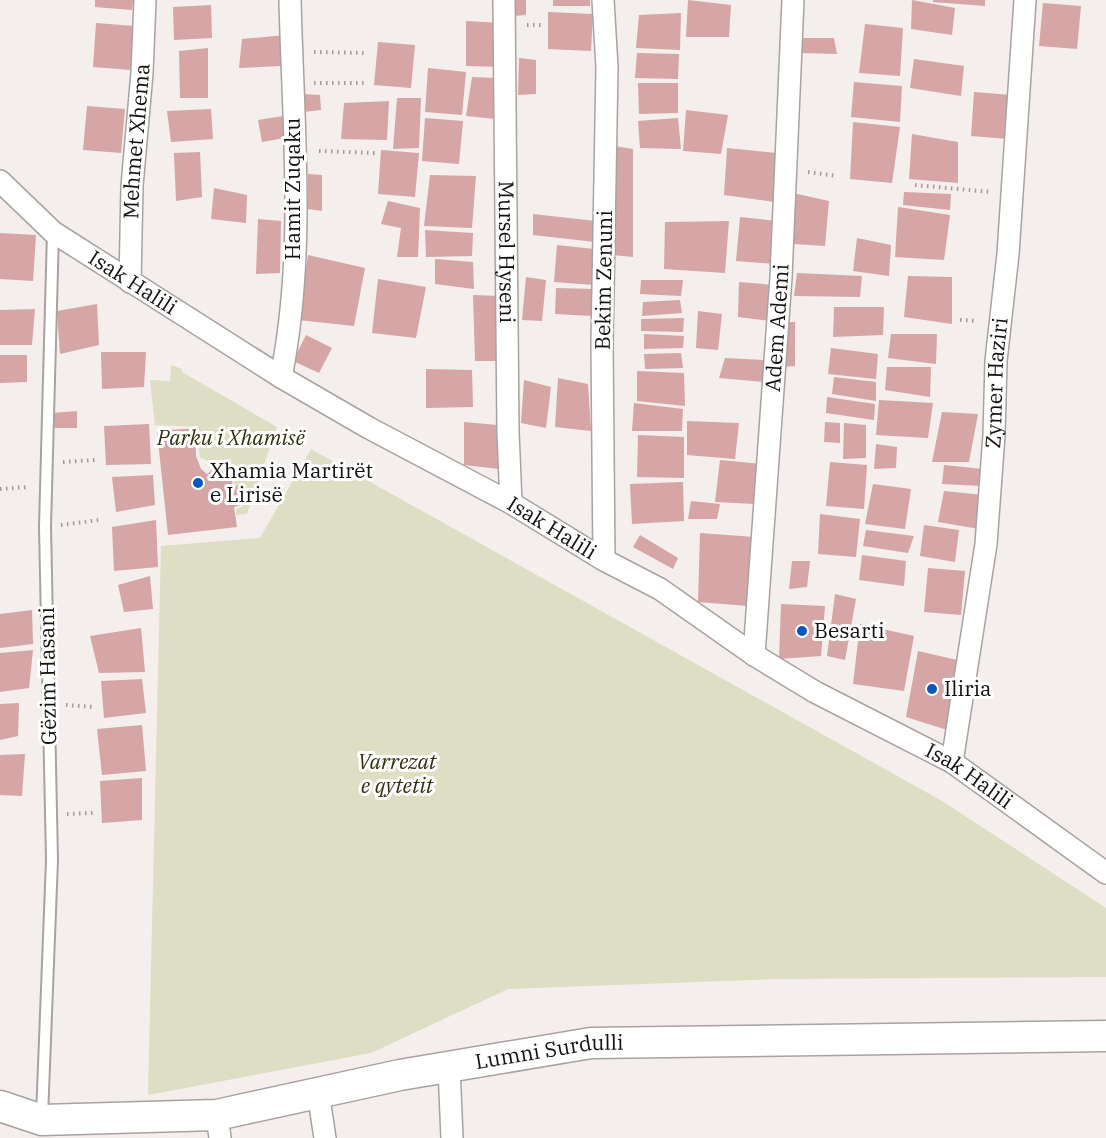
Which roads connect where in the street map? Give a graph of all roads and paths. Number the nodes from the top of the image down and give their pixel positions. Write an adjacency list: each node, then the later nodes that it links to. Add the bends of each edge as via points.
1 (145, 0): 17 (street, Mehmet Xhema, via 132,186)
2 (290, 0): 7 (street, Hamit Zuqaku)
3 (504, 0): 23 (street, Mursel Hyseni)
4 (603, 0): 26 (street, Bekim Zenuni, via 607,67 602,344)
5 (793, 0): 27 (street, Adem Ademi, via 780,289)
6 (1025, 0): 15 (street, Zymer Haziri)
7 (291, 51): 8 (path); 9 (street, Hamit Zuqaku)
8 (367, 53)
9 (292, 83): 10 (path); 11 (street, Hamit Zuqaku)
10 (367, 83)
11 (295, 151): 12 (path); 18 (street, Hamit Zuqaku, via 297,210 290,332)
12 (375, 153)
13 (0, 181): 16 (street, Isak Halili)
14 (915, 185): 15 (path)
15 (1012, 194): 30 (street, Zymer Haziri, via 996,361 986,544)
16 (52, 232): 17 (street, Isak Halili); 20 (lane, Gëzim Hasani)
17 (130, 282): 18 (street, Isak Halili)
18 (281, 377): 23 (street, Isak Halili)
19 (95, 460): 20 (path)
20 (47, 464): 21 (lane, Gëzim Hasani)
21 (46, 485): 22 (path); 25 (lane, Gëzim Hasani)
22 (0, 489)
23 (511, 503): 26 (street, Isak Halili)
24 (99, 520): 25 (path)
25 (45, 528): 28 (lane, Gëzim Hasani)
26 (604, 560): 27 (street, Isak Halili, via 660,589)
27 (754, 655): 30 (street, Isak Halili, via 816,692)
28 (48, 705): 29 (path); 36 (lane, Gëzim Hasani, via 52,860)
29 (95, 707)
30 (952, 762): 31 (street, Isak Halili)
31 (1106, 873)
32 (1106, 1036): 33 (street, Lumni Surdulli, via 591,1043)
33 (449, 1067): 34 (street, Lumni Surdulli); 39 (street)
34 (318, 1092): 37 (street, Lumni Surdulli); 38 (street)
35 (0, 1106): 36 (street, Lumni Surdulli)
36 (42, 1120): 37 (street, Lumni Surdulli)
37 (219, 1127)
38 (325, 1138)
39 (452, 1138)

